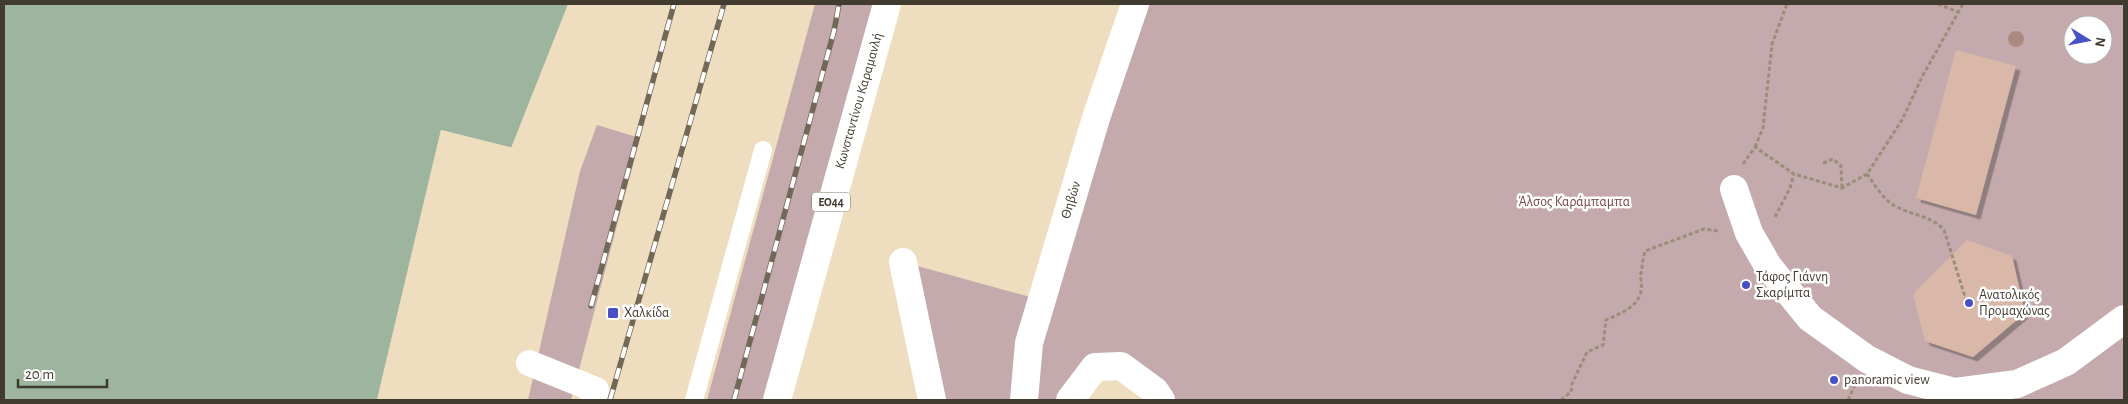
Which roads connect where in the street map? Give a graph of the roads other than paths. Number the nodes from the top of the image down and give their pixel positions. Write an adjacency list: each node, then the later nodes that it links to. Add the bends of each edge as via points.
1 (887, 4): 10 (street, Κωνσταντίνου Καραμανλή / ΕΟ44)
2 (1135, 4): 12 (street, Θηβών, via 1096,118 1029,343)
3 (763, 150): 9 (lane)
4 (1734, 189): 6 (street, via 1749,233 1768,266 1810,318 1867,359 1908,380 1955,392 2017,384 2066,362)
5 (903, 262): 11 (street)
6 (2124, 319)
7 (529, 363): 8 (street, via 596,390)
8 (592, 400)
9 (694, 400)
10 (777, 400)
11 (932, 400)
12 (1024, 400)
13 (1070, 400): 14 (street, via 1095,367 1121,366 1155,391)
14 (1160, 400)

